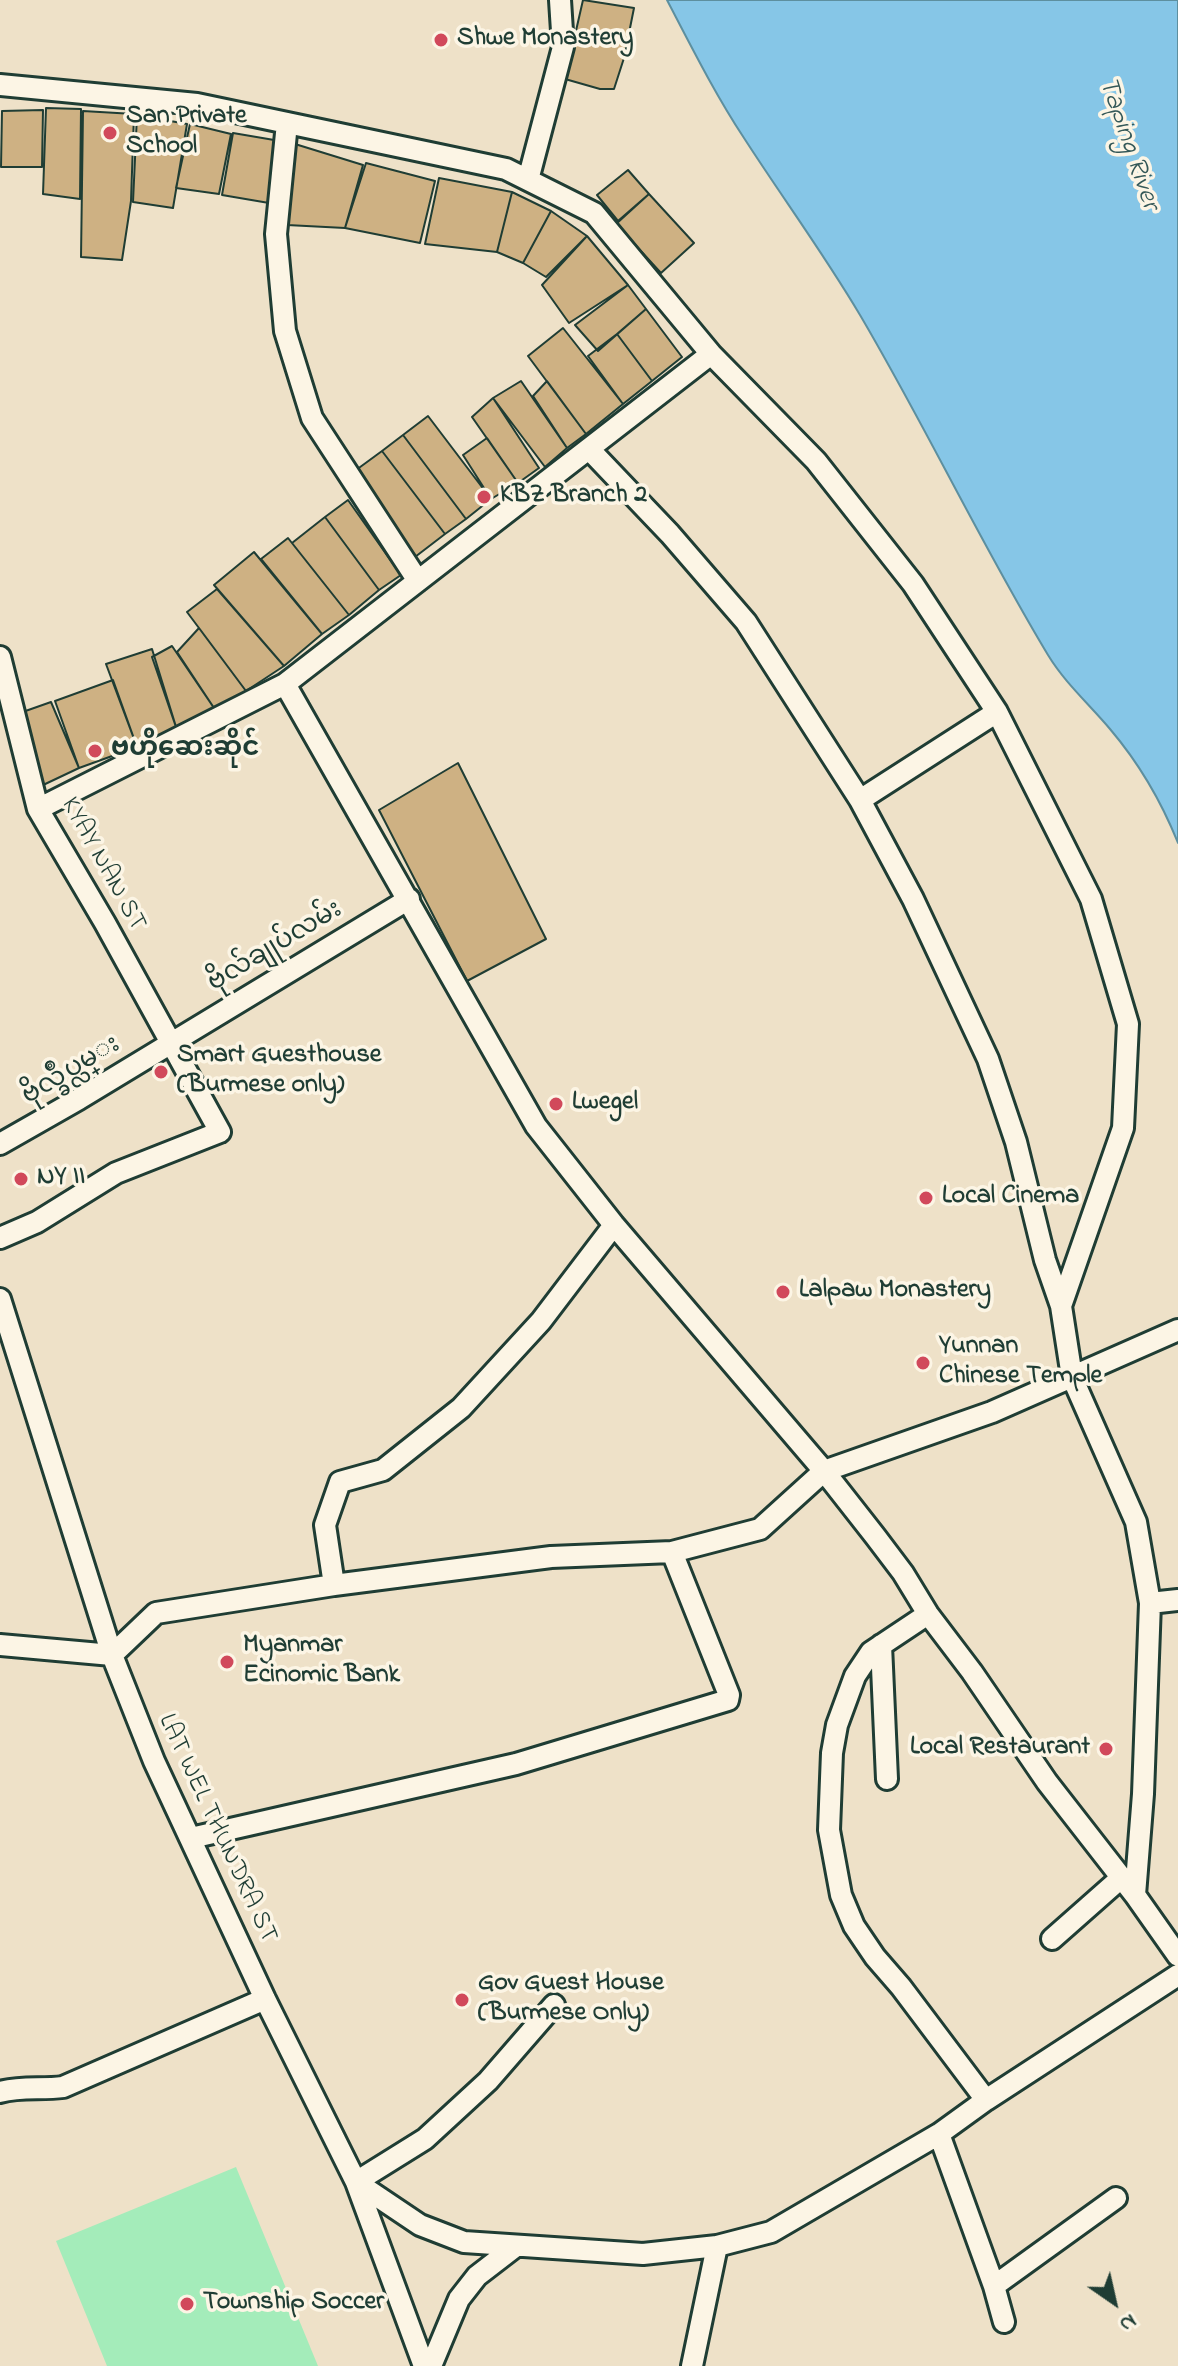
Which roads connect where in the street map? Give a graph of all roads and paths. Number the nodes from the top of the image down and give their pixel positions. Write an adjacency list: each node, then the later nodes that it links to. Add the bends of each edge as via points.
1 (560, 0): 4 (street, via 563,47)
2 (0, 85): 3 (street, via 197,104)
3 (287, 123): 4 (street, via 506,169); 7 (street, via 276,234 285,331 312,418)
4 (528, 180): 5 (street, via 594,213)
5 (711, 354): 6 (street); 10 (street, via 816,461 913,584)
6 (589, 449): 7 (street); 11 (street, via 746,622)
7 (418, 581): 9 (street)
8 (0, 657): 12 (street, KYAY NAN ST)
9 (285, 684): 12 (street); 13 (street)
10 (997, 712): 11 (street); 19 (street, via 1091,899 1128,1024 1123,1128)
11 (860, 800): 19 (street, via 988,1059)
12 (38, 809): 14 (street, KYAY NAN ST)
13 (409, 899): 14 (street, ဗိုလ်ချုပ်လမ်း); 16 (street, via 536,1126)
14 (171, 1042): 15 (street, ဗိုလ္ခ်ဳပ္လမ္း); 17 (street, KYAY NAN ST, via 220,1132 116,1173 37,1222)
15 (0, 1144)
16 (614, 1225): 22 (street); 24 (street, via 541,1321 461,1408 383,1470 340,1482 325,1525)
17 (0, 1238)
18 (0, 1299): 30 (street, LAT WEL THUNDRA ST)
19 (1061, 1306): 21 (street)
20 (1178, 1330): 21 (street)
21 (1072, 1377): 22 (street, via 992,1412); 26 (street, via 1136,1522)
22 (824, 1471): 23 (street, via 760,1529); 27 (street)
23 (672, 1552): 24 (street, via 551,1557); 32 (street, via 728,1700 516,1764)
24 (334, 1585): 30 (street, via 156,1613)
25 (1178, 1600): 26 (street)
26 (1150, 1603): 34 (street)
27 (928, 1614): 29 (street); 33 (street)
28 (0, 1645): 30 (street)
29 (881, 1645): 31 (street); 41 (street, via 855,1676 832,1753 829,1830 841,1895 875,1957)
30 (112, 1655): 32 (street, LAT WEL THUNDRA ST)
31 (887, 1779)
32 (191, 1838): 38 (street, LAT WEL THUNDRA ST)
33 (1121, 1878): 34 (street); 35 (street)
34 (1135, 1895): 36 (street)
35 (1052, 1939)
36 (1178, 1956)
37 (1178, 1975): 41 (street)
38 (265, 1999): 40 (street, via 63,2087); 43 (street, LAT WEL THUNDRA ST)
39 (554, 2005): 43 (street, via 488,2081 425,2139)
40 (0, 2092)
41 (986, 2100): 42 (street)
42 (939, 2134): 46 (street, via 771,2232); 47 (street)
43 (356, 2182): 45 (street, via 420,2225 464,2242); 49 (street, LAT WEL THUNDRA ST)
44 (1116, 2198): 47 (street)
45 (516, 2246): 46 (street, via 643,2254); 50 (street, via 477,2276 459,2299)
46 (717, 2246): 51 (street)
47 (994, 2286): 48 (street)
48 (1004, 2322)
49 (424, 2366)
50 (431, 2366)
51 (692, 2366)

